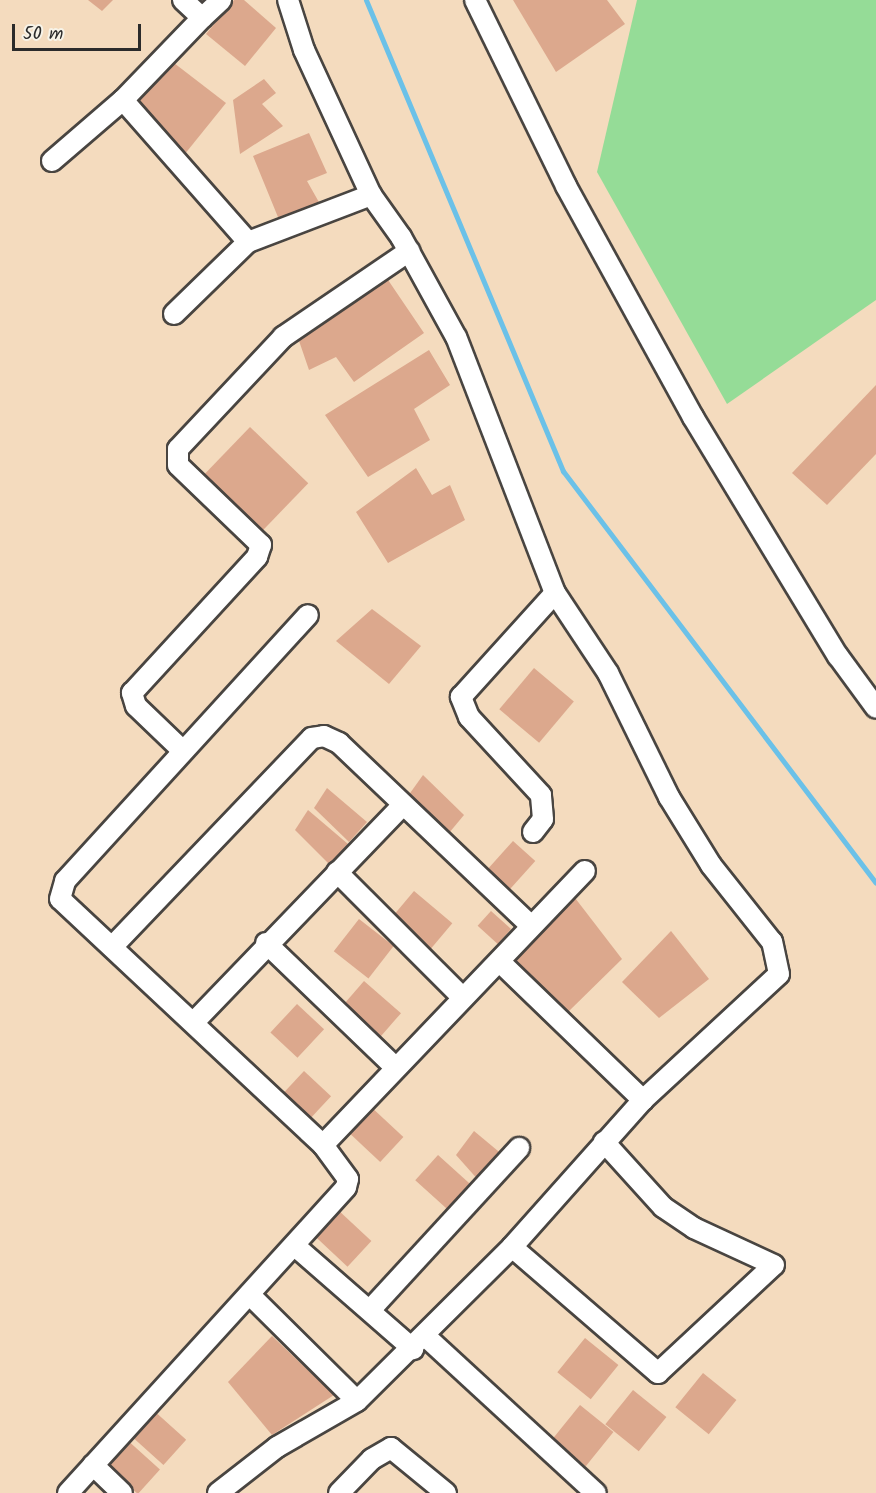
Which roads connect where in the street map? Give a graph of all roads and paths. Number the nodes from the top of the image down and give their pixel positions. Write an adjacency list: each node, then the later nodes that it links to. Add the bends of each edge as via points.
1 (183, 0): 5 (street)
2 (221, 0): 5 (street)
3 (288, 0): 8 (street, via 304,50)
4 (475, 0): 14 (street, via 566,186 693,417 838,656)
5 (202, 18): 6 (street)
6 (123, 100): 7 (street); 9 (street)
7 (52, 162)
8 (371, 195): 9 (street); 10 (street)
9 (248, 242): 11 (street)
10 (409, 250): 12 (street, via 456,337); 15 (street, via 283,337 178,449 178,465 261,545 257,557 132,693 136,706)
11 (174, 314)
12 (555, 593): 17 (street, via 461,697 469,717 541,795 543,819); 27 (street, via 608,673 705,855 779,958 779,974)
13 (308, 615): 15 (street)
14 (876, 708)
15 (183, 751): 22 (street, via 61,888 60,899)
16 (402, 806): 19 (street); 20 (street); 22 (street, via 339,743 324,736 312,738)
17 (533, 832)
18 (585, 871): 20 (street)
19 (337, 872): 21 (street); 24 (street)
20 (531, 926): 23 (street)
21 (266, 944): 25 (street); 26 (street)
22 (112, 947): 25 (street)
23 (500, 962): 24 (street); 27 (street)
24 (463, 998): 26 (street)
25 (194, 1022): 29 (street)
26 (396, 1068): 29 (street)
27 (644, 1100): 28 (street)
28 (604, 1142): 32 (street); 32 (street, via 663,1207 694,1228 774,1265 658,1373)
29 (323, 1144): 31 (street, via 348,1179 346,1187)
30 (519, 1148): 34 (street)
31 (295, 1246): 33 (street); 34 (street)
32 (512, 1247): 35 (street)
33 (250, 1296): 36 (street); 37 (street)
34 (371, 1309): 35 (street)
35 (419, 1342): 36 (street); 43 (street)
36 (357, 1401): 40 (street, via 277,1447)
37 (93, 1465): 38 (street); 39 (street)
38 (68, 1493)
39 (122, 1493)
40 (218, 1493)
41 (339, 1493): 42 (street, via 372,1459 391,1448)
42 (447, 1493)
43 (596, 1493)

